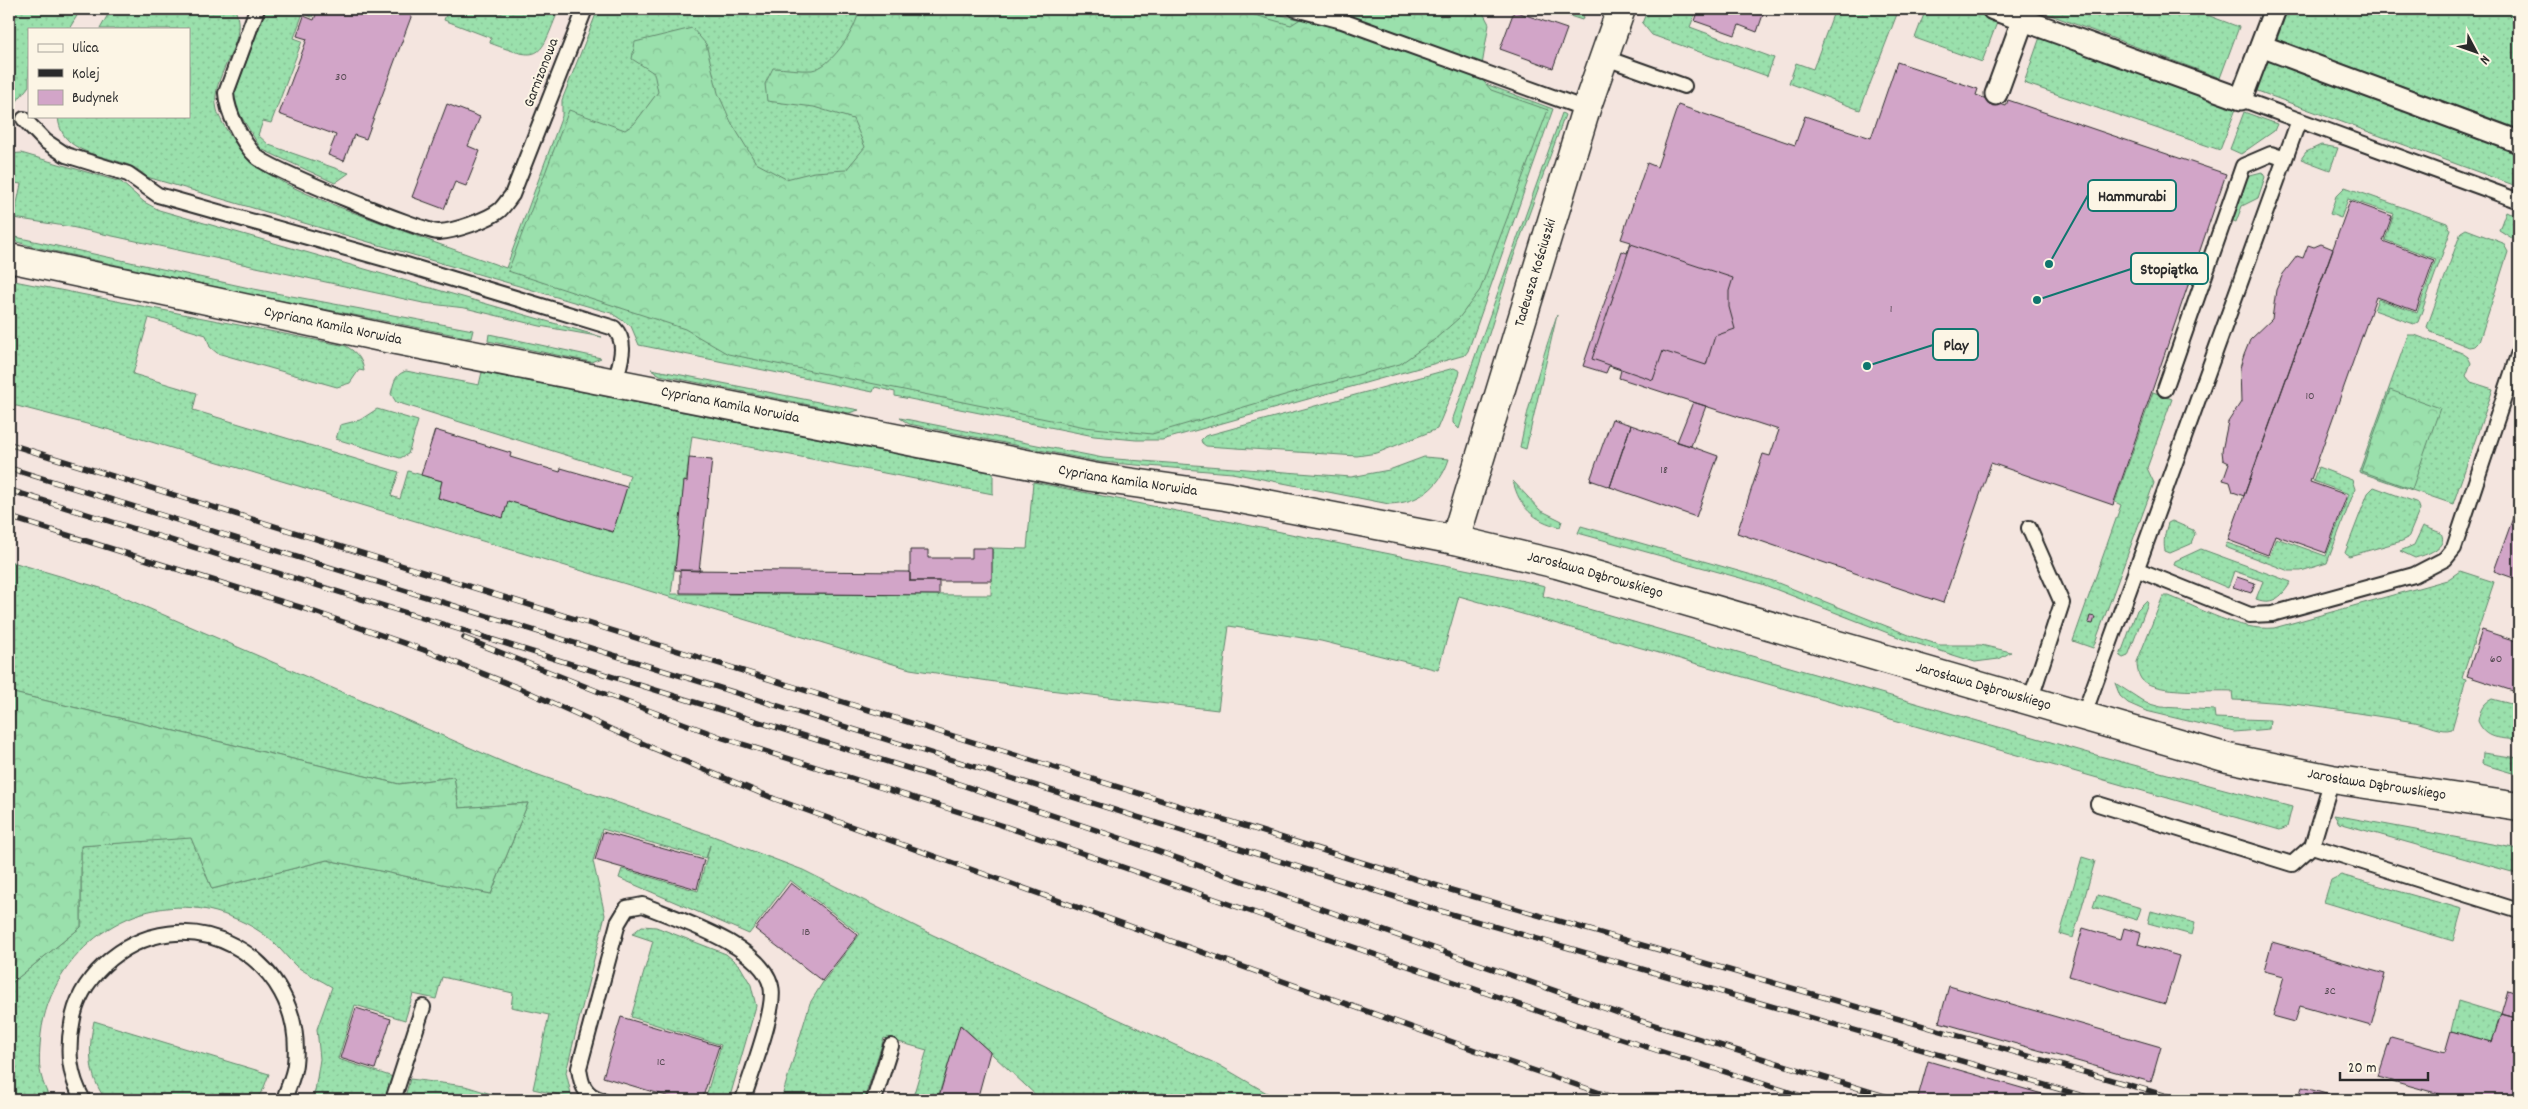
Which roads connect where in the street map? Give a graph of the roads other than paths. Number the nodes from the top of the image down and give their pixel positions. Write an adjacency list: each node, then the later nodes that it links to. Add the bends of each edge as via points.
1 (257, 9): 2 (lane, Garnizonowa, via 226,93 227,107 257,158 320,190 438,232 480,221 500,210 512,195)
2 (585, 9)
3 (1295, 9): 7 (lane)
4 (1621, 9): 10 (street, Tadeusza Kościuszki)
5 (1992, 9): 8 (street)
6 (2274, 9): 9 (street)
7 (1318, 12): 14 (lane)
8 (2025, 14): 12 (street); 13 (street)
9 (2261, 46): 13 (street); 17 (street)
10 (1603, 57): 11 (lane); 14 (street, Tadeusza Kościuszki)
11 (1684, 86)
12 (1996, 94)
13 (2241, 99): 16 (lane)
14 (1586, 109): 25 (street, Tadeusza Kościuszki)
15 (24, 119): 22 (lane, via 45,141 66,155 128,174 158,194 614,328 623,342)
16 (2299, 120): 18 (lane); 19 (lane)
17 (2519, 142)
18 (2285, 159): 23 (lane, via 2271,154 2243,166); 26 (lane)
19 (2519, 201)
20 (9, 258): 22 (street, Cypriana Kamila Norwida)
21 (2519, 352): 26 (lane, via 2454,548 2445,559 2414,575 2272,614 2250,615)
22 (615, 383): 25 (street, Cypriana Kamila Norwida, via 1092,477 1225,496)
23 (2165, 389)
24 (2029, 528): 27 (lane, via 2062,603)
25 (1455, 540): 27 (street, Jarosława Dąbrowskiego, via 1557,564)
26 (2136, 569): 28 (lane)
27 (2030, 702): 28 (street, Jarosława Dąbrowskiego)
28 (2083, 717): 29 (street, Jarosława Dąbrowskiego, via 2228,758)
29 (2332, 779): 31 (street, Jarosława Dąbrowskiego); 32 (lane)
30 (2098, 804): 32 (lane, via 2292,864)
31 (2519, 807)
32 (2312, 846): 33 (lane)
33 (2519, 911)
34 (423, 1007): 38 (lane)
35 (891, 1046): 41 (lane)
36 (83, 1100): 37 (lane, via 74,1084 68,1047 74,1009 92,976 120,950 155,936 192,932 229,941 260,962 284,992 296,1028 295,1066)
37 (284, 1100)
38 (393, 1100)
39 (601, 1100): 40 (lane, via 592,1098 581,1086 579,1068 618,923 627,908 643,905 738,946 758,961 772,986 769,1013)
40 (743, 1100)
41 (874, 1100)

